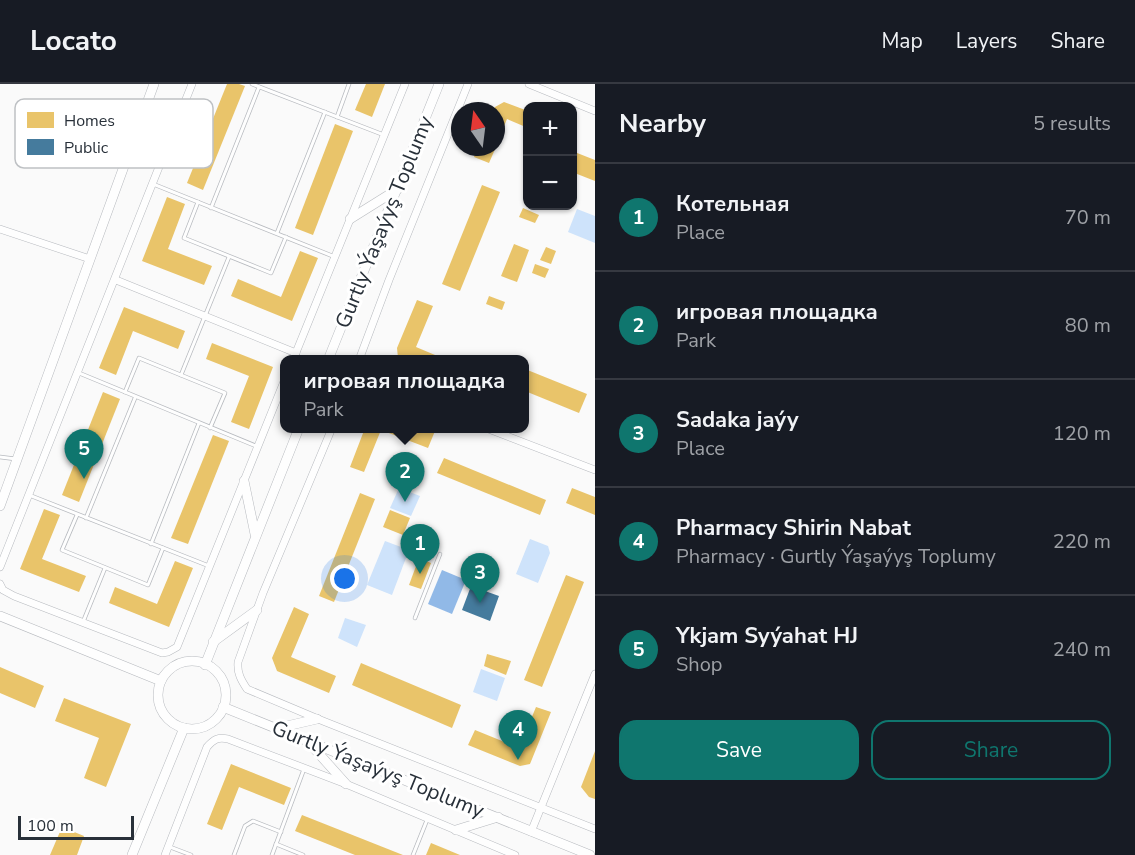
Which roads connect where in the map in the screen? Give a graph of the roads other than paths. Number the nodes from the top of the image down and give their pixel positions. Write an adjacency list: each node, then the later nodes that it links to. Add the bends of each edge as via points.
1 (154, 84): 10 (street)
2 (192, 84): 11 (street)
3 (252, 84): 9 (lane)
4 (349, 84): 14 (lane)
5 (405, 84): 15 (street)
6 (440, 84): 19 (street, Gurtly Ýaşaýyş Toplumy)
7 (468, 84): 34 (street, Gurtly Ýaşaýyş Toplumy)
8 (529, 84): 12 (street)
9 (259, 87): 13 (lane); 21 (lane)
10 (149, 99)
11 (186, 99)
12 (595, 111)
13 (325, 112): 14 (lane); 24 (lane)
14 (337, 117): 15 (lane)
15 (384, 135): 22 (street)
16 (123, 168): 28 (street)
17 (159, 168): 18 (street)
18 (153, 184): 20 (lane); 29 (street)
19 (398, 189): 22 (street); 33 (street, Gurtly Ýaşaýyş Toplumy)
20 (198, 202): 21 (lane); 26 (lane, via 184,238)
21 (211, 208): 24 (lane)
22 (350, 219): 27 (street)
23 (0, 229): 28 (street)
24 (277, 233): 25 (lane)
25 (285, 237): 26 (lane, via 271,273); 27 (lane)
26 (229, 256): 30 (lane)
27 (335, 257): 32 (street)
28 (90, 260): 47 (street)
29 (116, 280): 30 (street); 35 (street)
30 (205, 316): 31 (street); 36 (lane)
31 (292, 355)
32 (294, 355)
33 (329, 355)
34 (361, 355)
35 (78, 373): 38 (lane); 50 (street)
36 (181, 375): 38 (lane, via 139,358); 41 (lane, via 225,393)
37 (280, 391): 45 (street)
38 (125, 392): 39 (lane)
39 (136, 397): 40 (lane); 53 (lane)
40 (200, 423): 41 (lane); 55 (lane)
41 (210, 428): 45 (lane)
42 (297, 433): 54 (street)
43 (330, 433): 62 (street)
44 (497, 433): 48 (street)
45 (257, 447): 49 (street)
46 (0, 457): 47 (lane)
47 (19, 459): 51 (street)
48 (595, 470)
49 (244, 481): 54 (street); 59 (street)
50 (29, 495): 52 (lane); 58 (street)
51 (0, 506)
52 (77, 515): 53 (lane); 60 (lane, via 62,550)
53 (86, 518): 55 (lane)
54 (255, 535): 66 (street)
55 (151, 544): 56 (lane)
56 (163, 548): 59 (lane); 60 (lane, via 148,585)
57 (440, 554): 64 (lane)
58 (0, 567)
59 (209, 567): 65 (street, via 177,647 168,652)
60 (105, 568): 65 (lane)
61 (0, 584): 65 (street, via 14,596)
62 (257, 610): 66 (street); 71 (street, via 237,671 247,689)
63 (0, 616): 69 (street)
64 (415, 618)
65 (83, 623)
66 (213, 642): 67 (street)
67 (205, 665): 69 (street, via 180,663); 70 (street, via 217,672 224,683)
68 (595, 674): 77 (street)
69 (161, 681): 72 (street, via 158,694 163,713)
70 (224, 707): 72 (street, via 207,725); 73 (street, Gurtly Ýaşaýyş Toplumy)
71 (317, 718): 73 (street); 77 (street)
72 (184, 728): 86 (street)
73 (278, 728): 74 (street, Gurtly Ýaşaýyş Toplumy)
74 (310, 743): 76 (street); 78 (street, Gurtly Ýaşaýyş Toplumy)
75 (304, 770): 76 (street); 82 (lane); 85 (street, via 228,739 212,740)
76 (346, 784): 79 (street)
77 (541, 809): 80 (street); 83 (street)
78 (498, 818): 81 (street); 83 (street, Gurtly Ýaşaýyş Toplumy)
79 (428, 819): 81 (street); 92 (lane)
80 (595, 830)
81 (456, 831): 93 (street)
82 (280, 832): 84 (lane); 89 (lane, via 253,821 245,826)
83 (531, 832): 94 (street, Gurtly Ýaşaýyş Toplumy)
84 (276, 844): 90 (lane); 91 (lane)
85 (169, 846): 87 (street); 88 (lane)
86 (132, 855)
87 (165, 855)
88 (191, 855)
89 (234, 855)
90 (272, 855)
91 (303, 855)
92 (413, 855)
93 (515, 855)
94 (590, 855)

